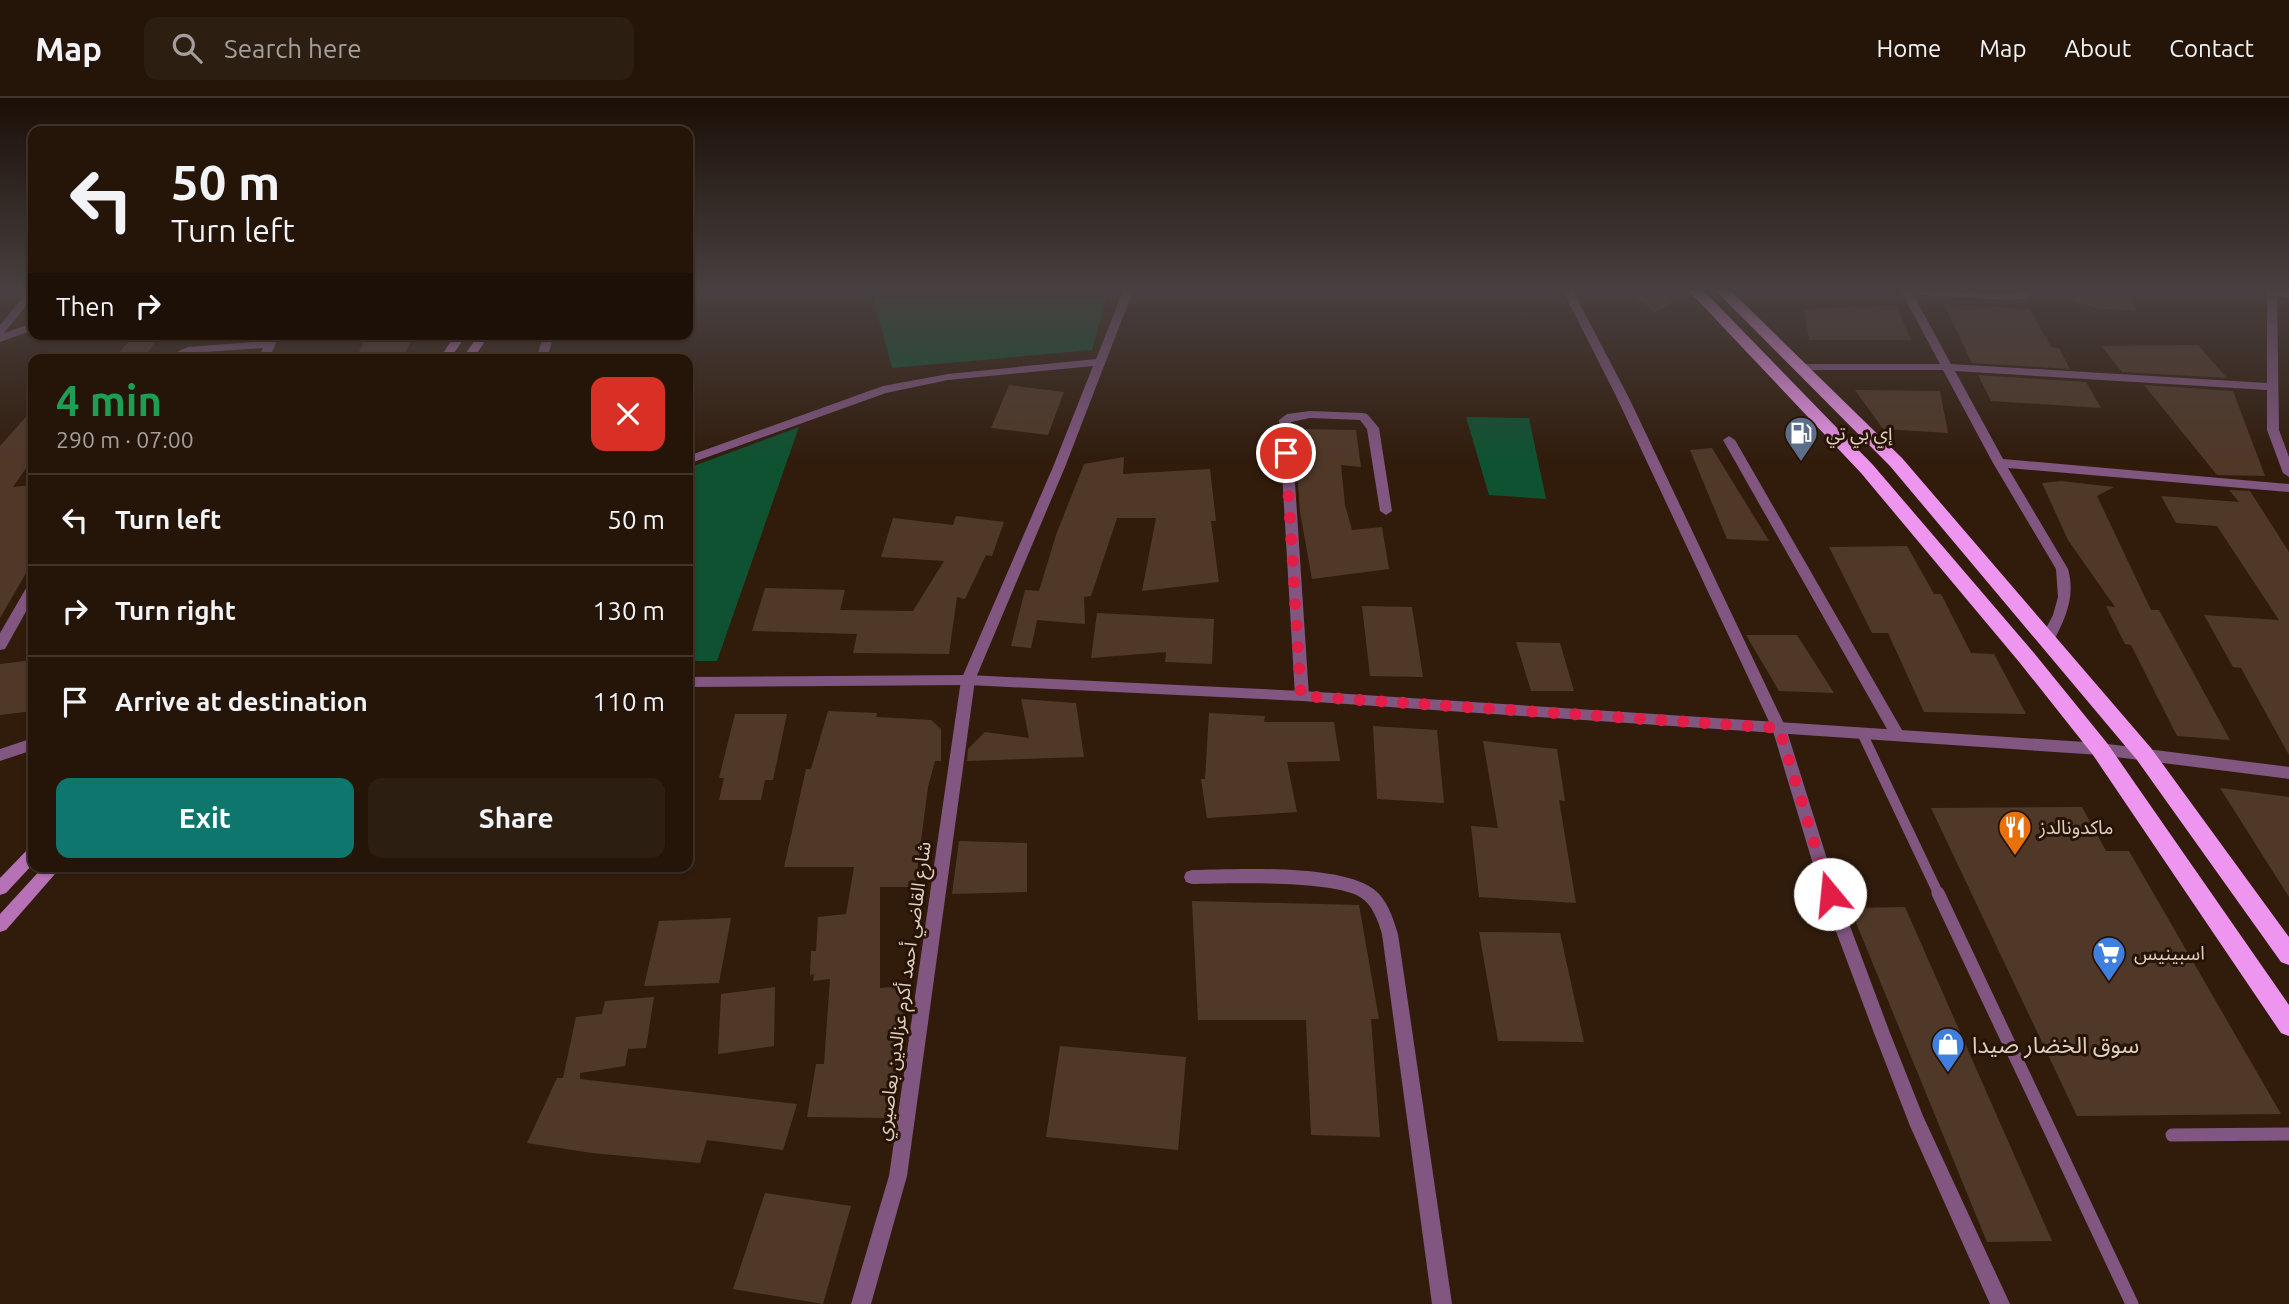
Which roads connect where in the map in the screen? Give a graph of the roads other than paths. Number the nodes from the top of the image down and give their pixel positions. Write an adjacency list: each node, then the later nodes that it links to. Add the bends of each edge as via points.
1 (214, 347): 8 (street)
2 (1105, 347): 9 (street, شارع القاضي أحمد أكرم عزالدين بعاصيري)
3 (1597, 347): 25 (street)
4 (1750, 347): 29 (highway, via 1867,469)
5 (1782, 347): 10 (highway)
6 (1936, 347): 11 (street)
7 (2273, 347): 12 (street)
8 (180, 354)
9 (1099, 362): 14 (street, via 948,377 883,390); 22 (street, شارع القاضي أحمد أكرم عزالدين بعاصيري)
10 (1802, 367): 11 (street); 20 (highway, via 1896,462)
11 (1947, 367): 12 (street); 15 (street)
12 (2273, 387): 16 (street, via 2273,430)
13 (1729, 440): 27 (street)
14 (693, 458)
15 (1999, 463): 17 (street); 20 (street, via 2066,579 2062,613)
16 (2289, 473)
17 (2289, 488)
18 (1386, 511): 24 (street, via 1369,422 1363,417 1300,415 1285,421)
19 (28, 597): 21 (street)
20 (2047, 640): 30 (highway)
21 (0, 645)
22 (968, 680): 23 (street); 24 (street); 42 (street, شارع القاضي أحمد أكرم عزالدين بعاصيري, via 898,1176)
23 (693, 682)
24 (1301, 696): 25 (street)
25 (1779, 728): 26 (street); 44 (street, via 1830,894 1882,1033 1916,1120)
26 (1862, 733): 27 (street); 45 (lane)
27 (1898, 734): 29 (street)
28 (28, 746): 31 (street)
29 (2100, 748): 30 (street); 39 (highway)
30 (2144, 754): 32 (street); 38 (highway)
31 (0, 755)
32 (2289, 773)
33 (28, 859): 36 (main road)
34 (49, 872): 37 (main road)
35 (1192, 877): 43 (street, via 1343,883 1378,903 1390,934)
36 (0, 888)
37 (0, 925)
38 (2289, 955)
39 (2289, 1025)
40 (2289, 1134): 41 (lane)
41 (2172, 1135)
42 (861, 1304)
43 (1442, 1304)
44 (2000, 1304)
45 (2132, 1304)

